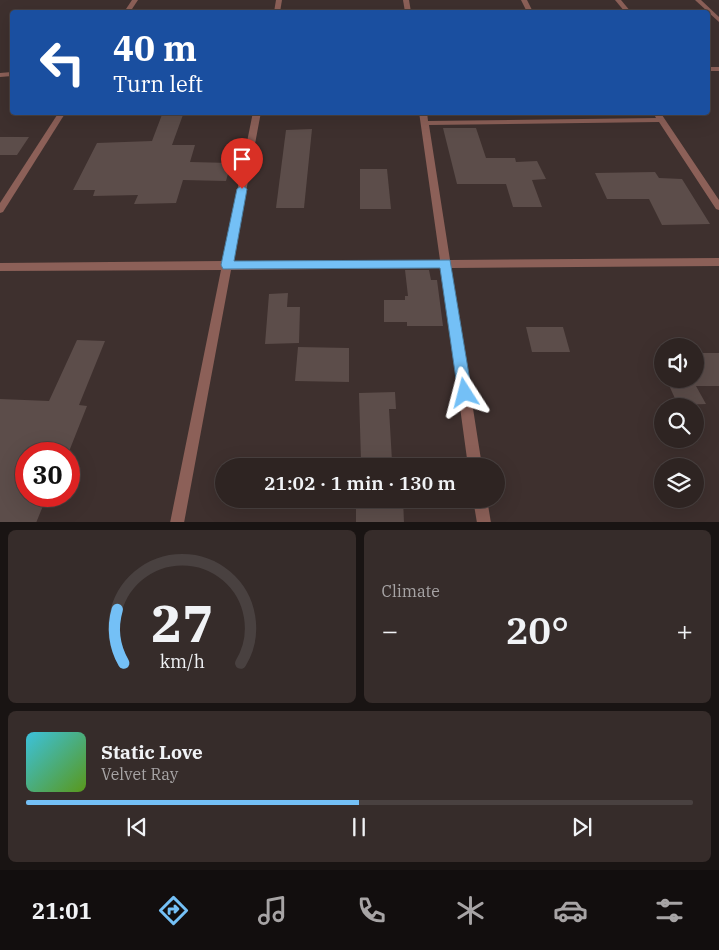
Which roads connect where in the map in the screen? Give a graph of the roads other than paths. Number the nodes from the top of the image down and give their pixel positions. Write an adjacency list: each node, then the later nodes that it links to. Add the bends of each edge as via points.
1 (618, 0): 3 (street)
2 (698, 0): 4 (street)
3 (626, 10)
4 (708, 10)
5 (61, 115): 12 (street)
6 (256, 115): 15 (street)
7 (424, 115): 10 (street)
8 (658, 115): 9 (street)
9 (661, 120): 10 (street); 11 (street)
10 (425, 123): 14 (street)
11 (719, 207)
12 (0, 210)
13 (719, 262): 14 (street)
14 (446, 264): 15 (street); 17 (street)
15 (227, 265): 16 (street); 19 (street)
16 (0, 267)
17 (475, 458)
18 (482, 508): 20 (street)
19 (177, 522)
20 (484, 522)

